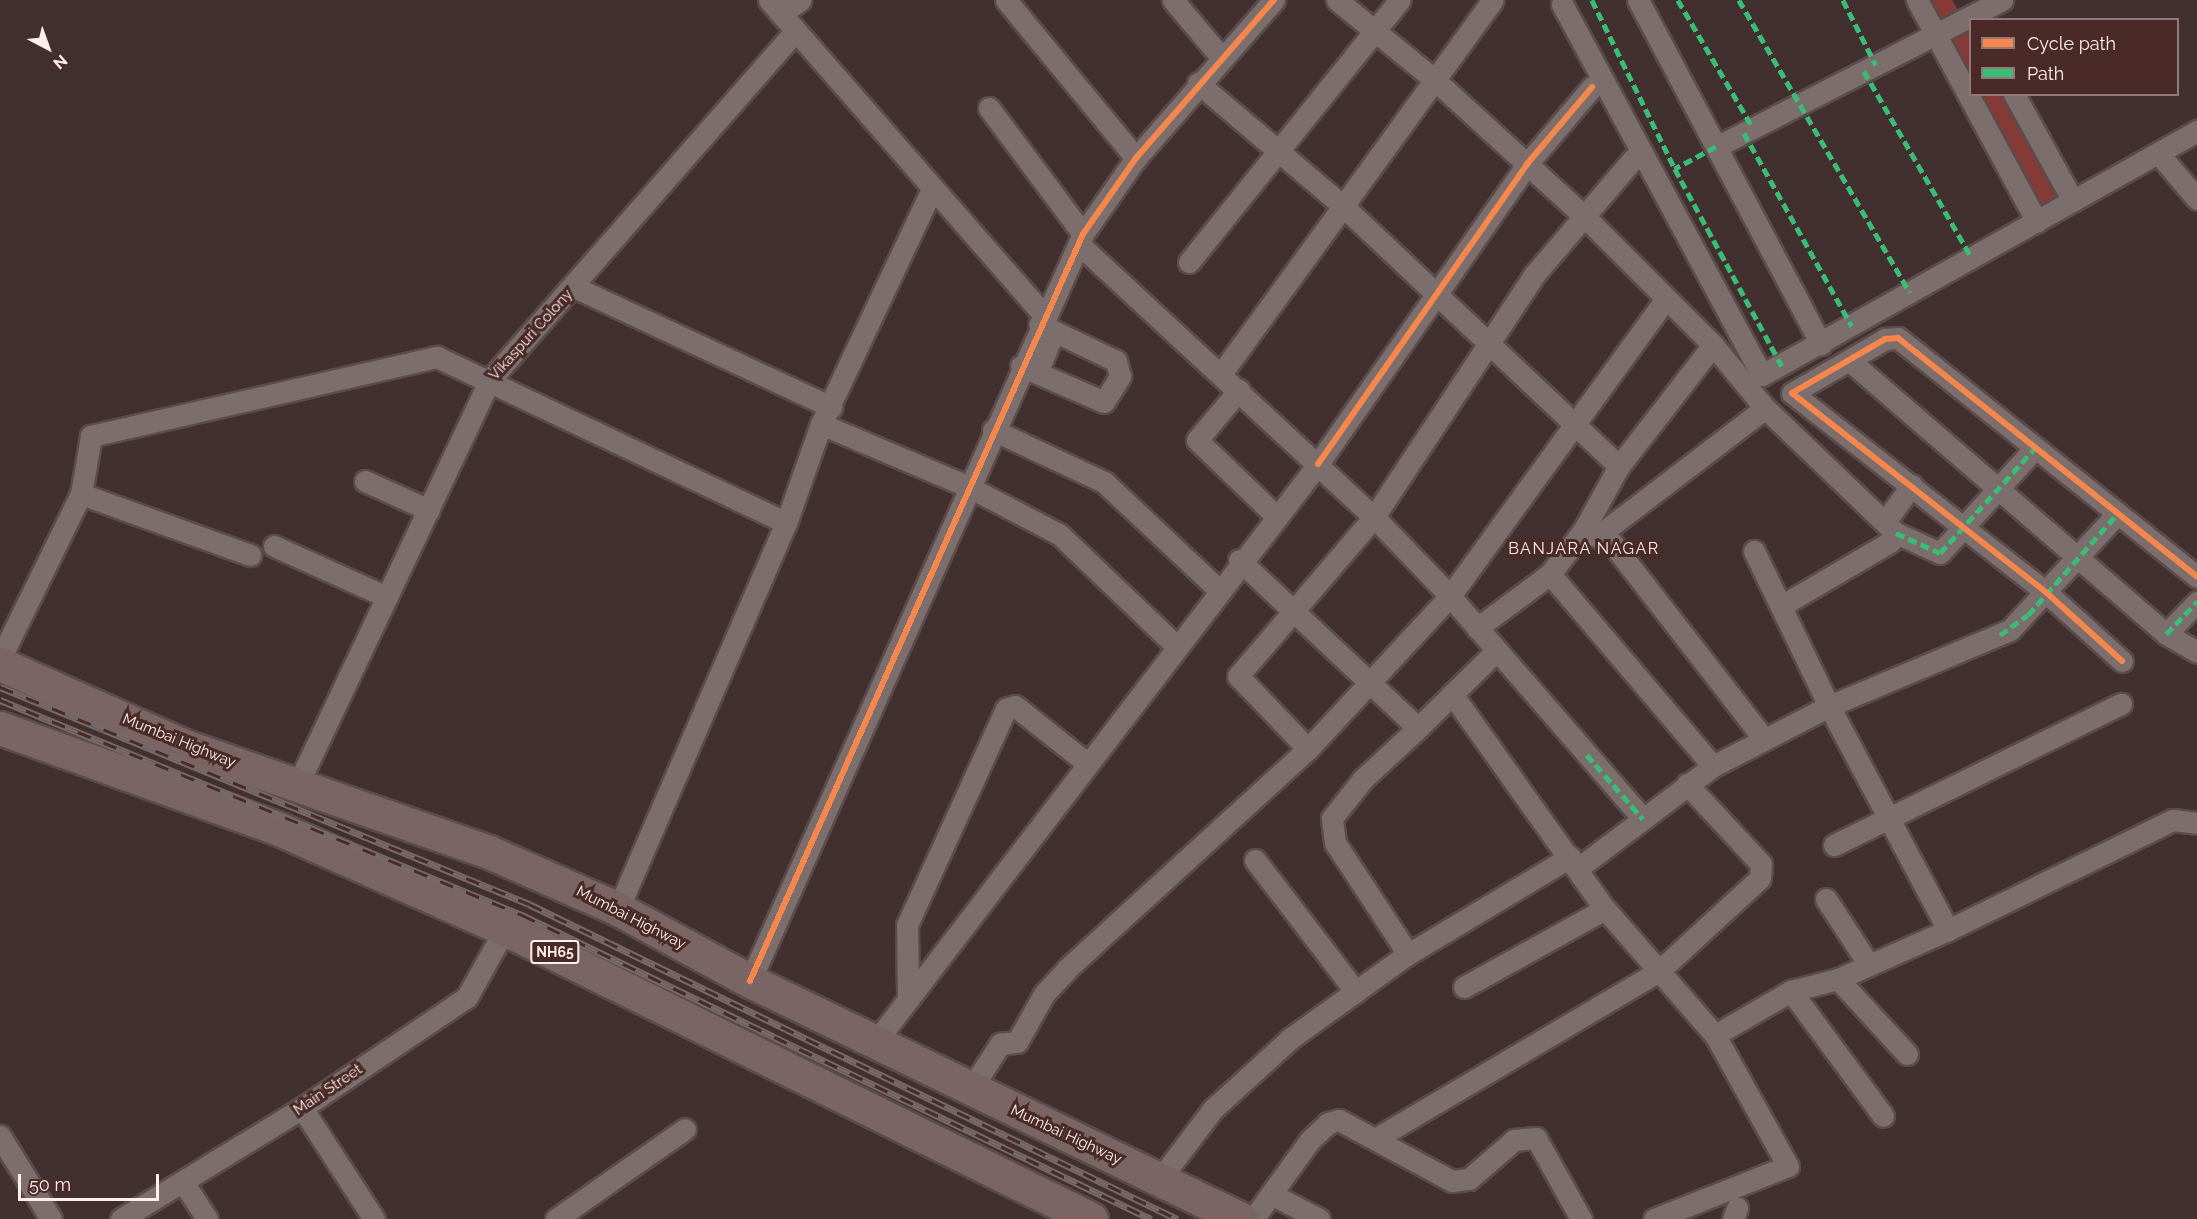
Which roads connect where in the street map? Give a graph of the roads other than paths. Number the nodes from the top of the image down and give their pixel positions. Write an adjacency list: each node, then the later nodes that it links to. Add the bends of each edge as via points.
1 (800, 0): 12 (street)
2 (1006, 0): 27 (street)
3 (1173, 0): 17 (street)
4 (1274, 0): 17 (street)
5 (1336, 0): 15 (street)
6 (1400, 0): 15 (street)
7 (1493, 0): 18 (street)
8 (1638, 0): 24 (street)
9 (1917, 0): 16 (street)
10 (2002, 0): 13 (street)
11 (1562, 4): 43 (street, via 1760,374)
12 (775, 7): 14 (street)
13 (1968, 12): 16 (street)
14 (794, 32): 30 (street); 38 (street, Vikaspuri Colony)
15 (1375, 32): 18 (street); 25 (street)
16 (1935, 34): 24 (street); 35 (street)
17 (1220, 56): 19 (street)
18 (1436, 81): 29 (street); 33 (street)
19 (1198, 83): 25 (street); 27 (street)
20 (1592, 87): 29 (street)
21 (2015, 96): 32 (street)
22 (989, 108): 36 (street)
23 (2197, 131): 26 (street)
24 (1716, 147): 43 (street)
25 (1276, 149): 33 (street); 37 (street)
26 (2158, 153): 31 (street); 32 (street)
27 (1136, 158): 36 (street)
28 (1633, 159): 34 (street)
29 (1527, 164): 34 (street); 39 (street)
30 (931, 190): 41 (street); 51 (street)
31 (2197, 199)
32 (2073, 201): 35 (street)
33 (1344, 207): 39 (street); 47 (street)
34 (1583, 215): 40 (street); 42 (street)
35 (2037, 222): 43 (street)
36 (1082, 241): 41 (street); 47 (street)
37 (1189, 262)
38 (574, 287): 48 (street, Vikaspuri Colony); 51 (street)
39 (1437, 293): 42 (street); 55 (street)
40 (1665, 300): 44 (street); 52 (street)
41 (1046, 323): 46 (street); 46 (street, via 1116,361 1120,376 1104,402)
42 (1489, 340): 52 (street); 65 (street)
43 (1821, 344)
44 (1713, 345): 50 (street); 56 (street)
45 (1850, 361): 54 (street, via 1885,339 1898,338); 58 (street, via 1792,393); 60 (street)
46 (1029, 370): 53 (street)
47 (1221, 374): 49 (street)
48 (489, 381): 61 (street, via 430,357 100,433 91,436); 62 (street, Vikaspuri Colony); 66 (street)
49 (1239, 390): 55 (street); 63 (street, via 1197,440)
50 (1765, 408): 67 (street); 69 (street)
51 (826, 416): 59 (street); 66 (street)
52 (1573, 423): 56 (street); 79 (street)
53 (993, 430): 59 (street); 77 (street, via 1104,482)
54 (2035, 448): 60 (street); 64 (street)
55 (1318, 464): 63 (street); 65 (street)
56 (1619, 466): 69 (street)
57 (365, 481): 62 (street)
58 (1912, 485): 67 (street); 68 (street)
59 (967, 486): 86 (street, via 1059,534); 121 (street)
60 (1999, 488): 68 (street); 73 (street)
61 (81, 494): 72 (street); 89 (street)
62 (429, 510): 80 (street, Vikaspuri Colony)
63 (1274, 514): 74 (street)
64 (2117, 514): 73 (street); 76 (street)
65 (1374, 517): 79 (street); 83 (street)
66 (786, 523): 113 (street)
67 (1891, 526): 68 (street, via 1936,555); 82 (street, via 1890,542)
68 (1964, 527): 78 (street)
69 (1591, 533): 75 (street); 98 (street, via 1686,634)
70 (274, 546): 80 (street)
71 (1754, 551): 82 (street)
72 (250, 555)
73 (2079, 557): 78 (street); 85 (street)
74 (1239, 560): 77 (street); 83 (street)
75 (1550, 574): 84 (street); 102 (street)
76 (2197, 577)
77 (1218, 589): 86 (street)
78 (2047, 592): 90 (street); 95 (street, via 2010,630)
79 (1450, 596): 84 (street); 92 (street)
80 (387, 597): 104 (street, Vikaspuri Colony)
81 (2197, 602): 85 (street)
82 (1781, 606): 95 (street)
83 (1294, 610): 92 (street); 100 (street, via 1238,676)
84 (1477, 628): 87 (street)
85 (2166, 634): 88 (street)
86 (1176, 646): 101 (street)
87 (1496, 652): 93 (street); 107 (street)
88 (2197, 652)
89 (0, 659)
90 (2122, 661)
91 (0, 664): 99 (highway, Mumbai Highway)
92 (1367, 680): 97 (street); 100 (street)
93 (1452, 694): 97 (street); 111 (street)
94 (2121, 704): 106 (street)
95 (1829, 706): 98 (street); 106 (street)
96 (0, 728): 105 (highway, NH65)
97 (1418, 728): 117 (street, via 1363,779 1332,818 1335,843)
98 (1764, 739): 102 (street)
99 (182, 745): 104 (highway, Mumbai Highway); 105 (highway)
100 (1308, 749): 129 (street, via 1068,968 1044,994 1017,1042 1000,1044)
101 (1088, 764): 125 (street); 125 (street, via 1015,706 1006,709 907,925)
102 (1713, 766): 103 (street)
103 (1687, 784): 107 (street); 119 (street, via 1763,872)
104 (297, 786): 113 (highway, Mumbai Highway, via 489,852)
105 (164, 791): 115 (highway, NH65, via 279,829)
106 (1886, 817): 109 (street); 116 (street)
107 (1643, 819): 111 (street)
108 (2197, 823): 116 (street, via 2172,820)
109 (1833, 845)
110 (1255, 860): 124 (street)
111 (1574, 863): 114 (street); 117 (street)
112 (1826, 899): 118 (street)
113 (618, 909): 121 (highway, Mumbai Highway)
114 (1605, 909): 119 (street); 122 (street)
115 (505, 929): 130 (street, Main Street, via 467,997); 143 (highway, NH65)
116 (1948, 930): 118 (street)
117 (1408, 954): 124 (street)
118 (1869, 965): 120 (street)
119 (1659, 971): 126 (street); 134 (street)
120 (1838, 979): 123 (street); 128 (street)
121 (750, 981): 127 (highway, Mumbai Highway)
122 (1464, 987)
123 (1791, 991): 126 (street); 131 (street)
124 (1356, 992): 135 (street, via 1252,1071 1213,1109)
125 (908, 996): 127 (street)
126 (1715, 1035): 148 (street, via 1788,1166)
127 (877, 1040): 129 (highway, Mumbai Highway)
128 (1906, 1054)
129 (971, 1089): 135 (highway, Mumbai Highway)
130 (302, 1108): 136 (street, Main Street); 141 (street)
131 (1883, 1116)
132 (685, 1129): 142 (street)
133 (0, 1136): 138 (street)
134 (1375, 1139): 137 (street, via 1339,1120 1328,1123); 147 (street, via 1461,1182 1514,1140 1536,1138)
135 (1160, 1179): 144 (highway, Mumbai Highway)
136 (183, 1182): 139 (street, Main Street); 140 (street)
137 (1271, 1194): 145 (street); 146 (street)
138 (51, 1219)
139 (121, 1219)
140 (207, 1219)
141 (374, 1219)
142 (556, 1219)
143 (1091, 1219)
144 (1241, 1219)
145 (1253, 1219)
146 (1318, 1219)
147 (1581, 1219)
148 (1654, 1219)

